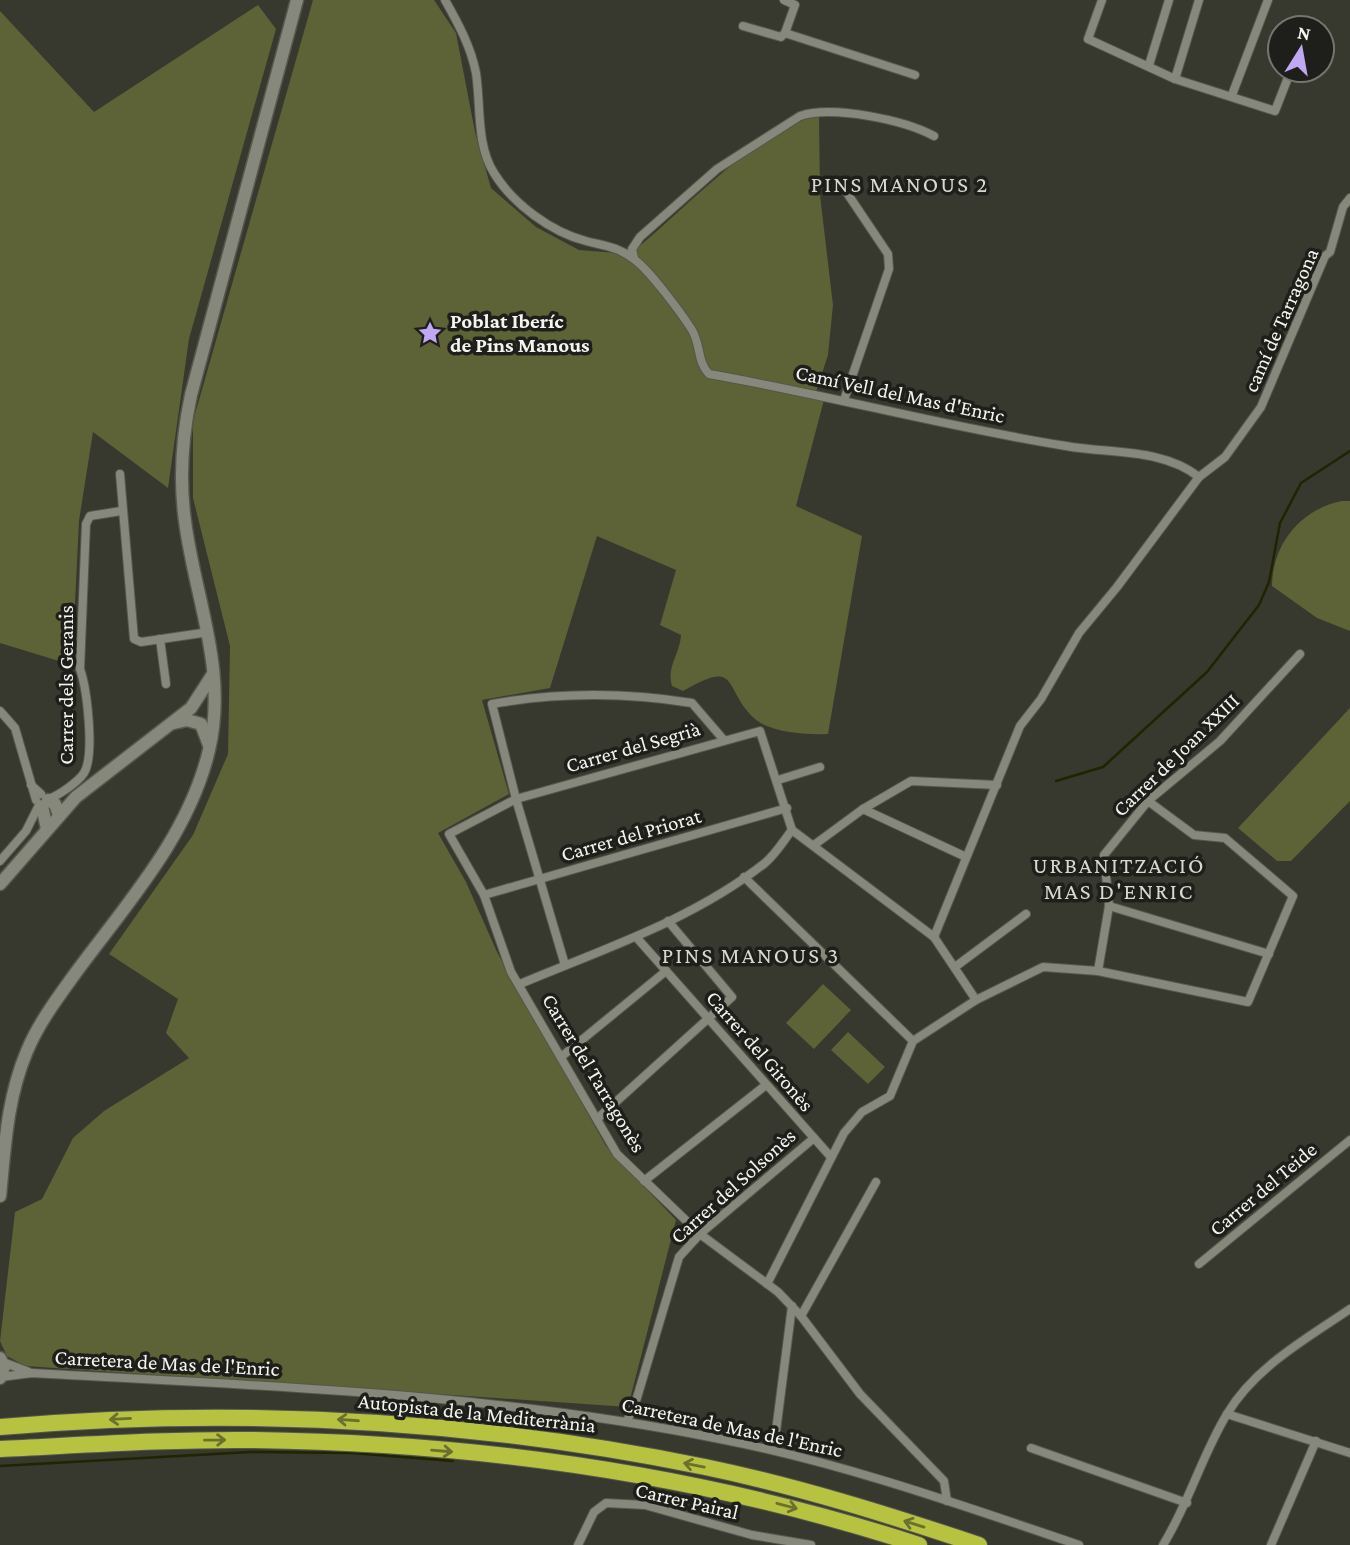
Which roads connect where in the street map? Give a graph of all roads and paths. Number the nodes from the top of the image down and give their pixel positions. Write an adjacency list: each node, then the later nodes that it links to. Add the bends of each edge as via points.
1 (297, 0): 23 (main road, via 191,395 184,438 185,523)
2 (445, 0): 18 (street, Camí Vell del Mas d'Enric, via 463,33 475,72 481,130 493,172 519,202 551,226 585,241 613,246)
3 (784, 0): 9 (street, via 795,5)
4 (1102, 0): 10 (street, via 1088,39)
5 (1169, 0): 10 (street)
6 (1199, 0): 12 (street)
7 (1268, 0): 14 (street)
8 (743, 26): 9 (street, via 775,37)
9 (785, 33): 11 (street)
10 (1149, 65): 12 (street)
11 (915, 75)
12 (1175, 79): 14 (street)
13 (1285, 84): 14 (street, via 1275,111)
14 (1232, 95)
15 (934, 136): 18 (street, via 859,115 814,111 717,169 640,237 632,250)
16 (843, 187): 19 (street, via 888,254 889,269)
17 (1350, 198): 21 (street, camí de Tarragona, via 1261,407 1225,457)
18 (634, 259): 19 (street, Camí Vell del Mas d'Enric, via 692,331 709,374)
19 (844, 400): 21 (street, Camí Vell del Mas d'Enric, via 1066,446 1159,457 1181,464)
20 (120, 474): 22 (street)
21 (1199, 477): 35 (street, via 1079,633 1020,726)
22 (121, 511): 24 (street, via 131,632 141,642); 38 (street, Carrer dels Geranis, via 90,516 86,524 80,670 87,690 88,760 83,775)
23 (209, 632): 24 (street); 26 (main road)
24 (160, 639): 27 (street)
25 (1300, 654): 37 (street, Carrer de Joan XXIII, via 1220,741)
26 (214, 670): 29 (main road); 30 (main road)
27 (166, 684)
28 (0, 711): 38 (street, via 15,729 31,785)
29 (214, 714): 30 (main road, via 209,719); 30 (main road, via 205,704); 32 (main road)
30 (195, 715): 32 (main road); 38 (main road, via 174,723 76,797)
31 (723, 739): 34 (street, Carrer del Segrià, via 760,731); 36 (street, Carrer del Segrià); 36 (street, via 692,703 660,698 547,694 492,704)
32 (209, 749): 66 (main road, via 197,792 172,842 37,1030 18,1076)
33 (820, 767): 34 (street)
34 (778, 780): 39 (street)
35 (997, 785): 40 (street, via 911,781); 44 (street)
36 (516, 799): 46 (street); 48 (street, Carrer del Tarragonès, via 449,834)
37 (1148, 801): 49 (street, Carrer de Joan XXIII, via 1104,855); 54 (street, via 1194,835 1225,838 1293,897)
38 (45, 805): 43 (street); 47 (main road, via 47,829)
39 (787, 808): 41 (street); 46 (street, Carrer del Priorat)
40 (863, 809): 42 (street); 44 (street)
41 (792, 830): 42 (street); 45 (street, via 767,861)
42 (814, 845): 52 (street)
43 (2, 857)
44 (966, 857): 52 (street)
45 (744, 877): 51 (street); 62 (street)
46 (542, 879): 48 (street, Carrer del Priorat); 55 (street)
47 (0, 884)
48 (484, 895): 59 (street, Carrer del Tarragonès, via 502,950)
49 (1109, 906): 54 (street); 58 (street, Carrer de Joan XXIII)
50 (1026, 914): 56 (street)
51 (668, 921): 53 (street); 61 (street, via 732,997)
52 (934, 937): 56 (street)
53 (636, 938): 55 (street); 57 (street, Carrer del Gironès)
54 (1269, 954): 58 (street, via 1248,1002)
55 (565, 965): 59 (street)
56 (954, 967): 60 (street)
57 (666, 971): 61 (street, Carrer del Gironès); 63 (street)
58 (1098, 971): 60 (street, via 1043,967)
59 (520, 984): 63 (street, Carrer del Tarragonès)
60 (976, 1000): 62 (street)
61 (709, 1019): 64 (street, Carrer del Gironès); 65 (street)
62 (913, 1041): 70 (street, via 890,1096 862,1112)
63 (561, 1057): 65 (street, Carrer del Tarragonès)
64 (766, 1085): 68 (street, Carrer del Gironès); 72 (street)
65 (597, 1119): 72 (street, Carrer del Tarragonès, via 617,1154)
66 (6, 1124): 67 (main road); 71 (main road)
67 (0, 1138)
68 (814, 1138): 70 (street, Carrer del Gironès); 75 (street, Carrer del Solsonès)
69 (1350, 1140): 76 (street, Carrer del Teide)
70 (830, 1156): 77 (street)
71 (1, 1176): 74 (main road)
72 (644, 1181): 75 (street, Carrer del Tarragonès)
73 (876, 1182): 80 (street)
74 (0, 1196)
75 (700, 1234): 77 (street, Carrer del Tarragonès); 85 (street, Carrer del Solsonès, via 678,1256)
76 (1199, 1264)
77 (767, 1284): 78 (street, Carrer del Tarragonès)
78 (792, 1306): 80 (street, Carrer del Tarragonès); 87 (street)
79 (1350, 1309): 84 (street, via 1282,1355 1252,1382)
80 (801, 1316): 92 (street, Carrer del Tarragonès, via 860,1394 944,1481)
81 (1, 1360): 82 (street); 83 (main road)
82 (32, 1373): 83 (street); 85 (street, Carretera de Mas de l'Enric, via 271,1386)
83 (0, 1378)
84 (1227, 1414): 88 (street); 93 (street)
85 (627, 1421): 92 (street, Carretera de Mas de l'Enric, via 783,1453)
86 (0, 1427): 97 (highway, Autopista de la Mediterrània, one-way to 86, via 856,1506 706,1467 509,1433 262,1417 168,1417)
87 (775, 1439)
88 (1316, 1441): 91 (street); 100 (street)
89 (1031, 1448): 93 (street)
90 (0, 1449): 96 (highway, Autopista de la Mediterrània, one-way to 96, via 166,1441 335,1442 582,1464 756,1498)
91 (1350, 1453)
92 (947, 1501): 98 (street, Carretera de Mas de l'Enric)
93 (1187, 1503): 99 (street)
94 (578, 1545): 95 (street, Carrer Pairal, via 594,1512 606,1503 645,1505 752,1535)
95 (811, 1545)
96 (919, 1545)
97 (979, 1545)
98 (1079, 1545)
99 (1163, 1545)
100 (1271, 1545)

